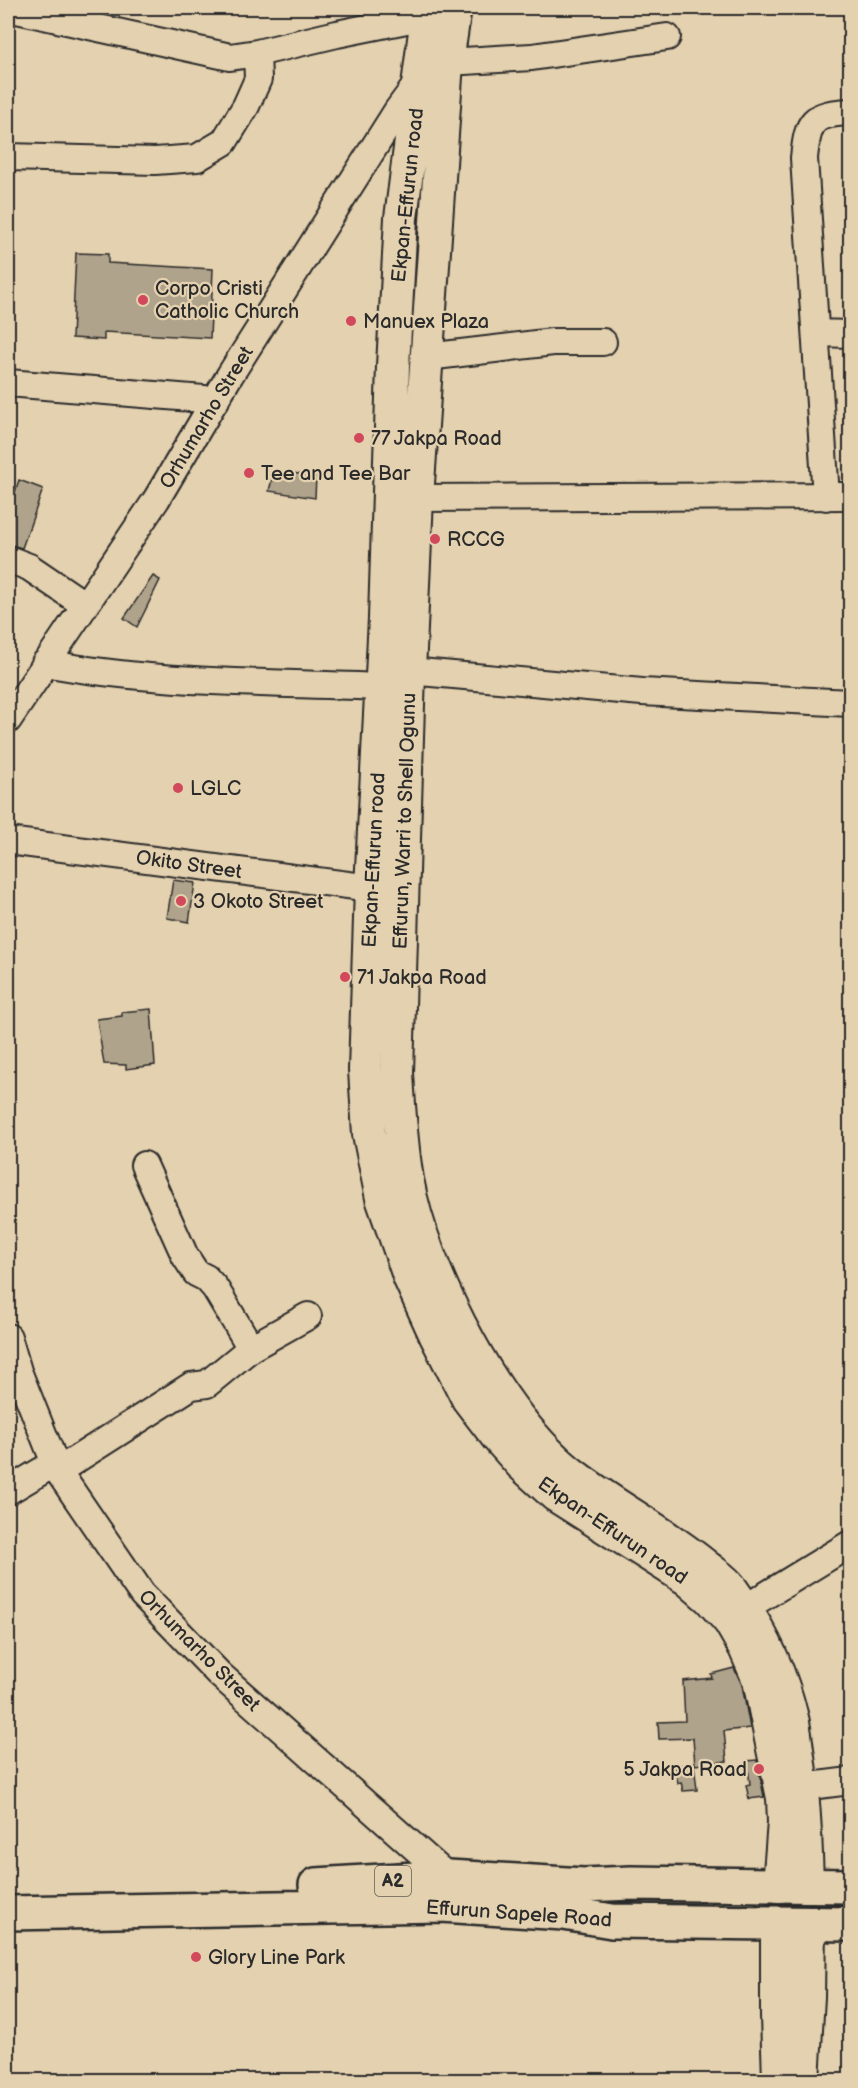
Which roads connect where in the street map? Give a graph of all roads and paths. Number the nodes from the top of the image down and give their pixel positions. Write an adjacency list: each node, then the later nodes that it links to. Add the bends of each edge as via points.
1 (8, 8): 4 (street, via 230,57)
2 (436, 10): 4 (street); 5 (main road, Effurun, Warri to Shell Ogunu); 6 (main road, Ekpan-Effurun road)
3 (667, 37): 5 (street, via 532,57)
4 (257, 53): 8 (street, via 258,79 246,106 224,142 197,158)
5 (447, 62): 12 (main road, Effurun, Warri to Shell Ogunu)
6 (419, 81): 14 (street, Orhumarho Street); 21 (main road, Ekpan-Effurun road, via 401,218)
7 (850, 112): 9 (street, via 818,117 807,132 804,158)
8 (8, 157)
9 (816, 333): 10 (street); 15 (street)
10 (850, 334)
11 (603, 342): 12 (street, via 553,342)
12 (427, 357): 16 (main road, Effurun, Warri to Shell Ogunu)
13 (8, 383): 14 (street)
14 (216, 400): 18 (street, Orhumarho Street, via 156,500)
15 (838, 496): 16 (street)
16 (417, 498): 20 (main road, Effurun, Warri to Shell Ogunu)
17 (8, 559): 18 (street, via 29,567)
18 (85, 605): 19 (street, Orhumarho Street)
19 (45, 663): 21 (street, via 170,680); 23 (street, Orhumarho Street)
20 (409, 671): 22 (street, via 642,692); 27 (main road, Effurun, Warri to Shell Ogunu)
21 (381, 687): 25 (main road, Ekpan-Effurun road)
22 (850, 703)
23 (8, 720)
24 (8, 841): 25 (street, Okito Street)
25 (371, 888): 26 (main road, Ekpan-Effurun road)
26 (365, 1070): 27 (main road); 39 (main road, Ekpan-Effurun road, via 369,1134 382,1198 410,1279 468,1399 522,1466 555,1495 687,1579 730,1622 745,1648 759,1680 783,1797)
27 (397, 1073): 35 (main road, Effurun, Warri to Shell Ogunu, via 407,1180 421,1234 461,1326 514,1413 542,1448 574,1476 691,1554 729,1585)
28 (144, 1165): 31 (street, via 185,1256 196,1273 215,1288)
29 (308, 1317): 31 (street)
30 (8, 1336): 32 (street, Orhumarho Street)
31 (251, 1348): 32 (street, via 207,1384 191,1386)
32 (57, 1467): 33 (street); 38 (street, Orhumarho Street, via 142,1594 219,1674)
33 (8, 1491)
34 (850, 1544): 35 (street)
35 (745, 1608): 37 (main road, Effurun, Warri to Shell Ogunu, via 772,1657 792,1718)
36 (850, 1781): 37 (street)
37 (802, 1787): 39 (main road, Effurun, Warri to Shell Ogunu)
38 (448, 1877): 39 (highway, Effurun Sapele Road / A2, via 584,1885); 41 (highway, Effurun Sapele Road / A2)
39 (793, 1886): 40 (highway, Effurun Sapele Road / A2)
40 (850, 1886)
41 (8, 1896)
42 (8, 1913): 43 (highway, Effurun Sapele Road / A2, via 442,1905 564,1913 612,1921)
43 (777, 1924): 45 (highway, Effurun Sapele Road / A2); 46 (main road)
44 (850, 1924): 45 (highway, Effurun Sapele Road / A2)
45 (809, 1925): 47 (main road)
46 (779, 2080)
47 (803, 2080)

